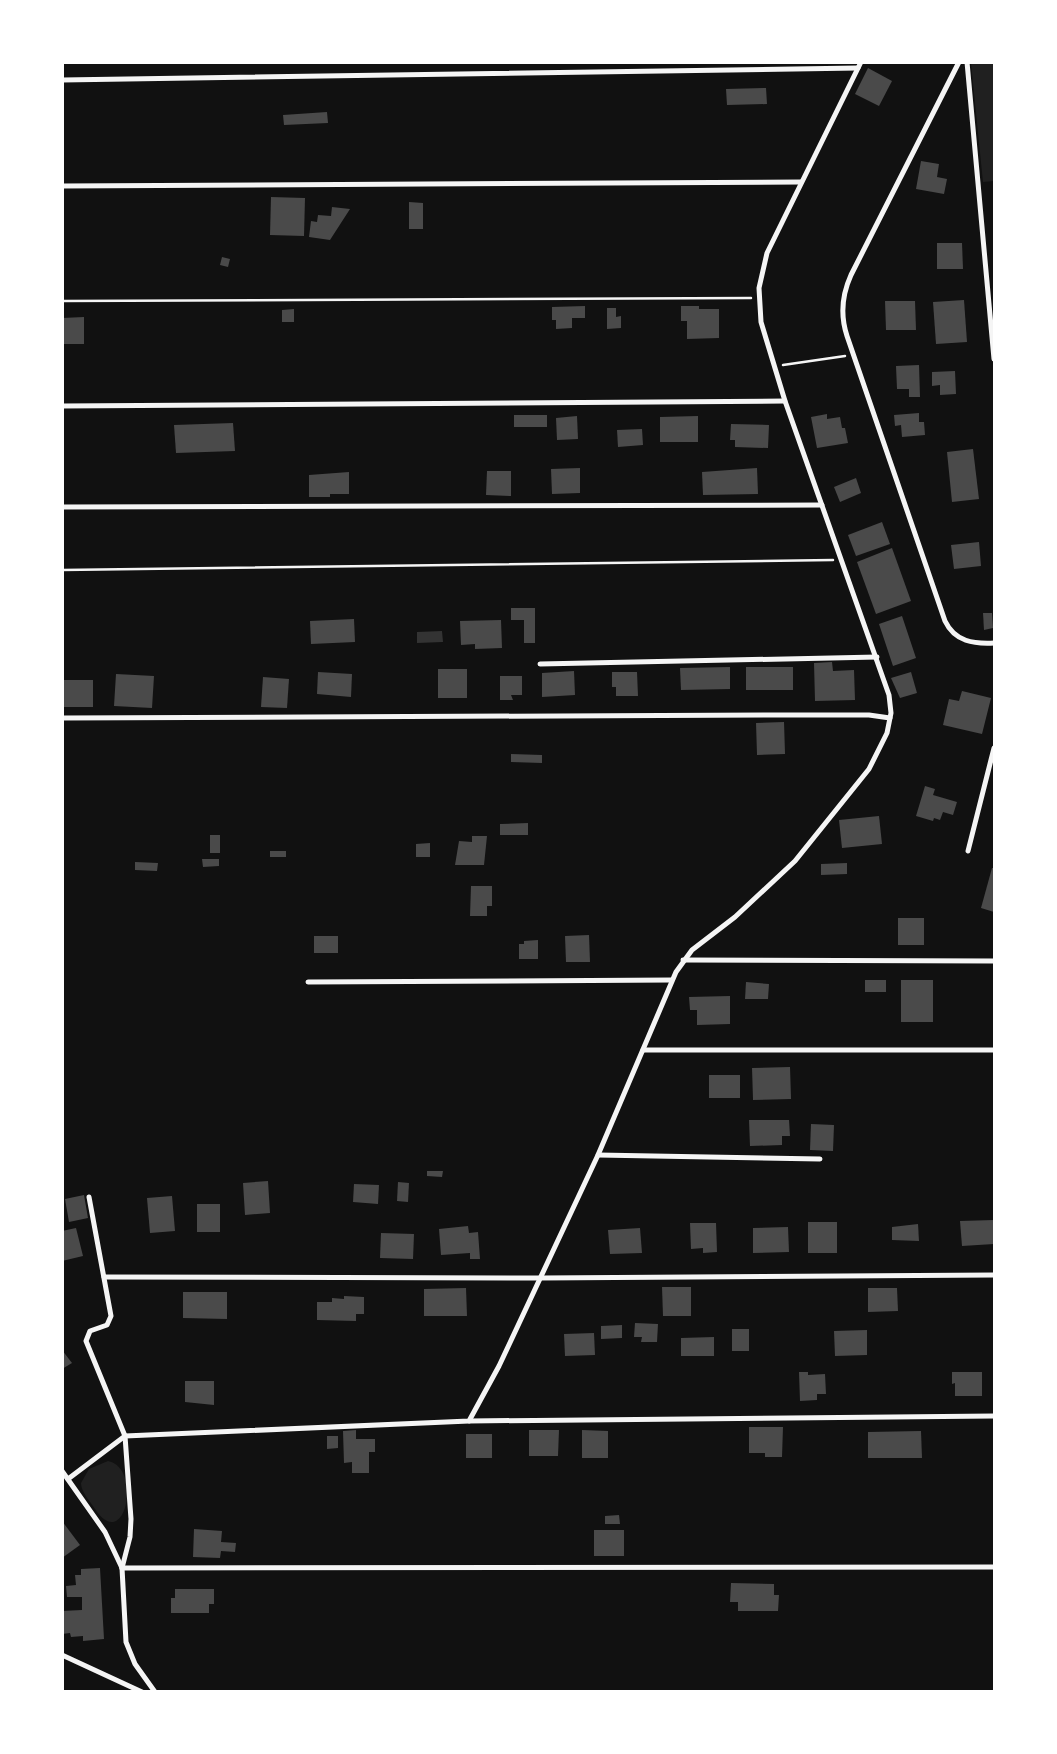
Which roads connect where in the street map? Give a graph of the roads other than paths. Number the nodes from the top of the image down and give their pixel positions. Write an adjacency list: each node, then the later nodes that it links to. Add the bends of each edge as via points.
1 (959, 62): 12 (street, via 846,287 843,317 853,355 945,622 963,640 976,644)
2 (967, 62): 7 (street)
3 (860, 65): 4 (street); 5 (street)
4 (62, 80)
5 (801, 182): 6 (street); 8 (street, via 767,253 758,298 760,322)
6 (62, 186)
7 (994, 359)
8 (785, 401): 9 (street); 10 (street)
9 (62, 406)
10 (822, 505): 11 (street); 13 (street)
11 (62, 507)
12 (994, 643)
13 (877, 657): 14 (street); 16 (street, via 890,695)
14 (540, 664)
15 (62, 718): 16 (street, via 869,715)
16 (890, 718): 19 (street, via 885,739 873,763 803,851 748,906)
17 (994, 748): 18 (street)
18 (968, 851)
19 (684, 960): 20 (street); 21 (street)
20 (994, 961)
21 (672, 980): 22 (street); 23 (street)
22 (308, 982)
23 (643, 1050): 24 (street); 25 (street)
24 (994, 1050)
25 (598, 1155): 26 (street); 30 (street)
26 (820, 1159)
27 (89, 1197): 29 (street)
28 (994, 1275): 30 (street)
29 (104, 1277): 30 (street); 33 (street, via 111,1320 90,1331 86,1341)
30 (541, 1278): 32 (street)
31 (994, 1416): 32 (street)
32 (469, 1421): 33 (street)
33 (125, 1436): 35 (street); 37 (street, via 131,1525)
34 (62, 1471): 35 (street)
35 (68, 1478): 37 (street, via 105,1532)
36 (994, 1566): 37 (street)
37 (122, 1568): 40 (street, via 126,1642 135,1664)
38 (62, 1655): 39 (street)
39 (142, 1692)
40 (155, 1692)

